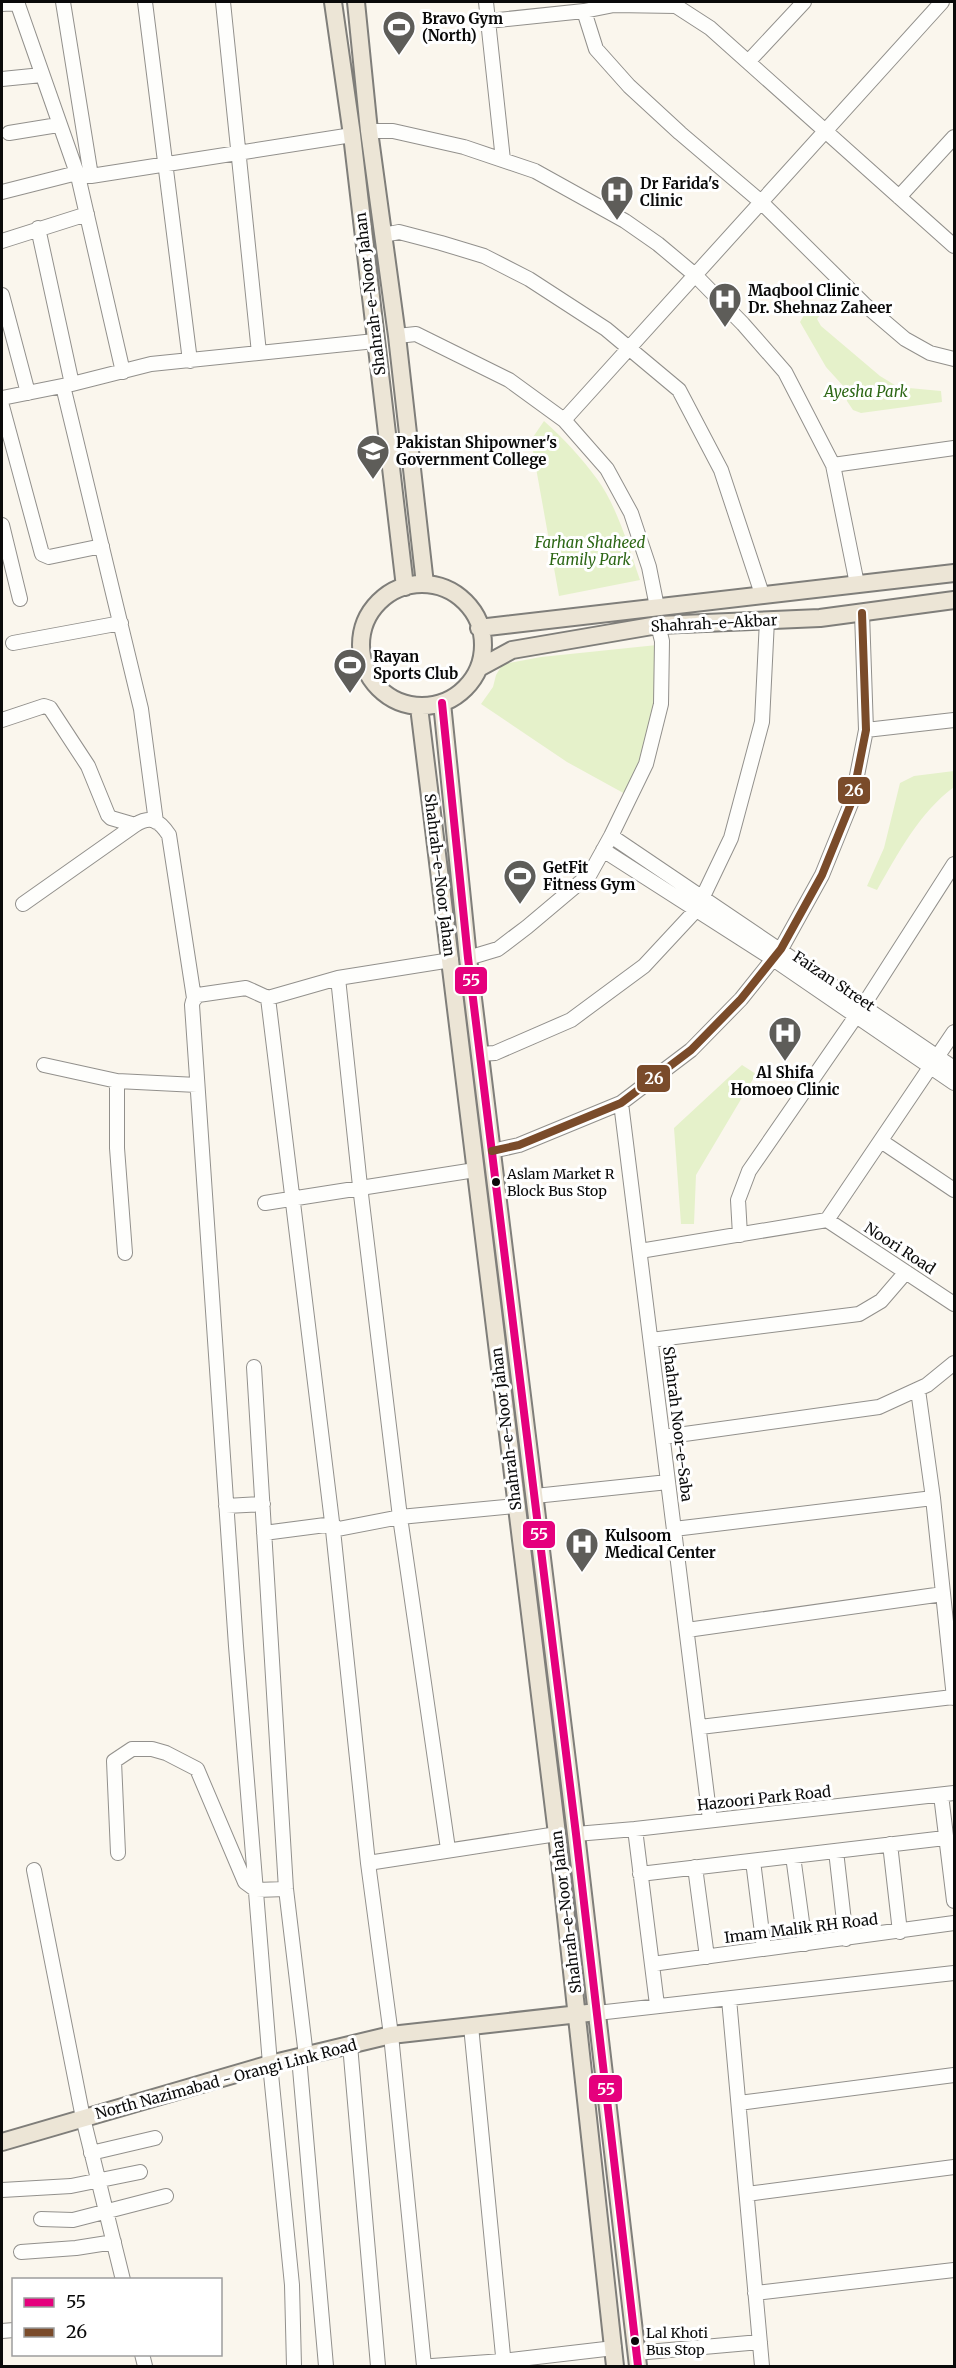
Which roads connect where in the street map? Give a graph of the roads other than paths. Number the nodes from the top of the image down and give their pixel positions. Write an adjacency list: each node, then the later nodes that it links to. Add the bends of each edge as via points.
1 (18, 2): 10 (street); 15 (street)
2 (63, 2): 26 (street)
3 (146, 2): 25 (street)
4 (223, 2): 23 (street)
5 (333, 2): 21 (main road, Shahrah-e-Noor Jahan)
6 (356, 2): 18 (main road, Shahrah-e-Noor Jahan)
7 (486, 2): 13 (street)
8 (804, 2): 14 (street)
9 (942, 2): 19 (street)
10 (2, 4)
11 (678, 4): 12 (street, via 614,5); 14 (street)
12 (584, 11): 13 (street); 29 (street, via 596,49 629,86)
13 (488, 21): 24 (street)
14 (748, 62): 19 (street)
15 (42, 75): 16 (street); 17 (street)
16 (2, 79)
17 (58, 125): 20 (street); 26 (street)
18 (369, 131): 24 (street, via 393,131); 32 (main road, Shahrah-e-Noor Jahan)
19 (825, 131): 28 (street); 29 (street)
20 (9, 133)
21 (352, 135): 23 (street); 38 (main road, Shahrah-e-Noor Jahan)
22 (954, 137): 28 (street)
23 (239, 152): 25 (street); 40 (street)
24 (503, 160): 35 (street, via 535,171 625,220)
25 (165, 163): 26 (street); 42 (street)
26 (82, 175): 27 (street); 30 (street)
27 (2, 192)
28 (899, 197): 34 (street)
29 (761, 202): 35 (street); 41 (street, via 905,339 930,353)
30 (87, 214): 31 (street); 43 (street)
31 (38, 228): 33 (street); 44 (street)
32 (383, 235): 37 (main road, Shahrah-e-Noor Jahan); 39 (street, via 399,232 484,256 559,297)
33 (2, 241)
34 (954, 246)
35 (694, 275): 39 (street); 50 (street, via 785,372)
36 (2, 295): 45 (street)
37 (397, 336): 48 (street, via 416,334 509,380); 54 (main road, Shahrah-e-Noor Jahan)
38 (375, 341): 40 (street); 56 (main road, Shahrah-e-Noor Jahan)
39 (630, 347): 48 (street); 57 (street, via 679,390 721,470)
40 (259, 353): 42 (street)
41 (954, 359)
42 (190, 361): 43 (street, via 151,364)
43 (123, 372): 44 (street)
44 (68, 385): 45 (street); 52 (street)
45 (28, 393): 46 (street)
46 (2, 398)
47 (2, 406): 52 (street, via 42,554 49,557)
48 (564, 420): 60 (street, via 607,469 631,513)
49 (954, 448): 50 (street)
50 (833, 465): 55 (street)
51 (2, 525): 58 (street)
52 (102, 546): 63 (street)
53 (954, 573): 55 (main road, Shahrah-e-Akbar)
54 (425, 584): 56 (main road); 65 (main road, via 439,586 463,599 472,609)
55 (857, 584): 57 (main road, Shahrah-e-Akbar)
56 (405, 587): 69 (main road, via 390,594 373,611 363,634 362,650 377,687 406,706)
57 (762, 594): 60 (main road, Shahrah-e-Akbar)
58 (20, 599)
59 (954, 600): 61 (main road, Shahrah-e-Akbar)
60 (657, 607): 65 (main road, Shahrah-e-Akbar)
61 (862, 613): 62 (main road, Shahrah-e-Akbar); 72 (street)
62 (767, 620): 64 (main road, Shahrah-e-Akbar); 79 (street, via 762,722 731,838)
63 (121, 623): 66 (street); 73 (street, via 141,708)
64 (658, 625): 67 (main road, Shahrah-e-Akbar, via 512,650); 75 (street, via 662,641 661,704 646,764)
65 (479, 628): 67 (main road, via 483,636)
66 (13, 643)
67 (479, 668): 68 (main road, via 468,685)
68 (442, 703): 69 (main road); 81 (main road, Shahrah-e-Noor Jahan)
69 (419, 707): 82 (main road, Shahrah-e-Noor Jahan)
70 (2, 720): 74 (street, via 44,706 50,708 88,765 111,818)
71 (954, 720): 72 (street)
72 (866, 730): 80 (street, via 852,801 822,875)
73 (156, 822): 74 (street, via 148,819); 84 (street, via 169,836)
74 (135, 825): 78 (street)
75 (611, 836): 76 (street); 79 (street, Faizan Street)
76 (603, 850): 79 (street, Faizan Street); 81 (street, via 590,874 527,927 498,949)
77 (954, 864): 86 (street)
78 (23, 904)
79 (700, 904): 80 (street, Faizan Street); 88 (street, via 644,966 571,1020 495,1053)
80 (777, 954): 86 (street, Faizan Street); 95 (street, via 741,999 691,1050)
81 (468, 958): 88 (main road, Shahrah-e-Noor Jahan)
82 (451, 960): 83 (street); 98 (main road, Shahrah-e-Noor Jahan)
83 (338, 978): 85 (street); 99 (street)
84 (195, 998): 85 (street, via 246,988); 94 (street, via 192,1005)
85 (268, 998): 101 (street)
86 (860, 1011): 89 (street, Faizan Street); 106 (street, via 748,1171 738,1200)
87 (954, 1032): 89 (street)
88 (480, 1054): 97 (main road, Shahrah-e-Noor Jahan)
89 (934, 1062): 91 (street, Faizan Street); 93 (street, Faizan Street); 96 (street)
90 (44, 1065): 92 (street)
91 (954, 1068)
92 (117, 1081): 94 (street); 108 (street, via 117,1148)
93 (954, 1083)
94 (197, 1085): 120 (street)
95 (621, 1103): 97 (street); 107 (street, Shahrah Noor-e-Saba)
96 (881, 1141): 100 (street); 105 (street)
97 (492, 1151): 103 (main road, Shahrah-e-Noor Jahan)
98 (475, 1170): 99 (street); 104 (main road, Shahrah-e-Noor Jahan)
99 (360, 1186): 101 (street); 122 (street)
100 (954, 1190)
101 (293, 1199): 102 (street); 123 (street)
102 (265, 1203)
103 (501, 1206): 104 (main road); 117 (main road, Shahrah-e-Noor Jahan)
104 (480, 1209): 121 (main road, Shahrah-e-Noor Jahan)
105 (827, 1220): 106 (street); 109 (street, Noori Road)
106 (740, 1235): 107 (street)
107 (640, 1251): 111 (street, Shahrah Noor-e-Saba)
108 (125, 1253)
109 (906, 1272): 110 (street, Noori Road); 111 (street, via 881,1301 859,1314)
110 (954, 1304)
111 (651, 1340): 115 (street, Shahrah Noor-e-Saba)
112 (954, 1363): 114 (street)
113 (254, 1367): 119 (street)
114 (918, 1389): 115 (street, via 879,1407); 118 (street)
115 (663, 1437): 116 (street, Shahrah Noor-e-Saba)
116 (668, 1482): 117 (street); 124 (street, Shahrah Noor-e-Saba)
117 (536, 1496): 128 (main road, Shahrah-e-Noor Jahan)
118 (933, 1498): 124 (street); 126 (street)
119 (262, 1504): 120 (street); 125 (street)
120 (226, 1506): 149 (street)
121 (515, 1506): 122 (street); 129 (main road, Shahrah-e-Noor Jahan)
122 (400, 1517): 123 (street); 139 (street)
123 (333, 1527): 125 (street); 144 (street)
124 (674, 1529): 127 (street, Shahrah Noor-e-Saba)
125 (264, 1533): 148 (street)
126 (944, 1594): 127 (street); 130 (street)
127 (687, 1630): 131 (street, Shahrah Noor-e-Saba)
128 (558, 1680): 129 (main road); 136 (main road, Shahrah-e-Noor Jahan)
129 (537, 1683): 135 (main road, Shahrah-e-Noor Jahan)
130 (954, 1698): 131 (street)
131 (700, 1728): 133 (street, Shahrah Noor-e-Saba)
132 (948, 1794): 133 (street, Hazoori Park Road); 137 (street)
133 (710, 1820): 134 (street, Hazoori Park Road)
134 (635, 1829): 136 (street, Hazoori Park Road); 147 (street)
135 (557, 1834): 139 (street); 162 (main road, Shahrah-e-Noor Jahan)
136 (576, 1834): 161 (main road, Shahrah-e-Noor Jahan)
137 (945, 1838): 138 (street); 150 (street)
138 (890, 1844): 140 (street); 152 (street)
139 (448, 1849): 144 (street)
140 (836, 1851): 142 (street); 153 (street)
141 (118, 1853): 149 (street, via 114,1761 132,1749 152,1749 197,1769 241,1875)
142 (793, 1856): 143 (street); 154 (street)
143 (753, 1860): 145 (street); 155 (street)
144 (368, 1863): 164 (street)
145 (695, 1868): 147 (street); 156 (street)
146 (34, 1870): 170 (street)
147 (640, 1874): 157 (street)
148 (286, 1889): 149 (street); 166 (street)
149 (256, 1890): 167 (street)
150 (954, 1901)
151 (954, 1923): 152 (street, Imam Malik RH Road)
152 (900, 1932): 153 (street, Imam Malik RH Road)
153 (846, 1939): 154 (street, Imam Malik RH Road)
154 (805, 1944): 155 (street, Imam Malik RH Road)
155 (764, 1949): 156 (street, Imam Malik RH Road)
156 (707, 1957): 157 (street, Imam Malik RH Road)
157 (652, 1964): 160 (street)
158 (954, 1973): 159 (street)
159 (729, 1999): 160 (street); 169 (street)
160 (657, 2005): 161 (street)
161 (597, 2013): 162 (main road, North Nazimabad - Orangi Link Road); 189 (main road, Shahrah-e-Noor Jahan)
162 (578, 2014): 163 (main road, North Nazimabad - Orangi Link Road); 188 (main road, Shahrah-e-Noor Jahan)
163 (471, 2026): 164 (main road, North Nazimabad - Orangi Link Road); 190 (street)
164 (391, 2035): 165 (main road, North Nazimabad - Orangi Link Road); 194 (street)
165 (350, 2045): 166 (main road, North Nazimabad - Orangi Link Road); 193 (street)
166 (303, 2056): 167 (main road, North Nazimabad - Orangi Link Road); 192 (street)
167 (270, 2064): 170 (main road, North Nazimabad - Orangi Link Road); 191 (street, via 292,2284)
168 (954, 2075): 169 (street)
169 (739, 2103): 178 (street)
170 (82, 2118): 172 (main road, North Nazimabad - Orangi Link Road); 173 (street)
171 (155, 2138): 173 (street)
172 (2, 2142)
173 (92, 2153): 176 (street)
174 (954, 2167): 178 (street)
175 (140, 2172): 176 (street)
176 (98, 2180): 177 (street, via 71,2186); 180 (street)
177 (2, 2190)
178 (747, 2194): 186 (street)
179 (166, 2196): 180 (street)
180 (106, 2213): 181 (street, via 73,2220); 182 (street)
181 (41, 2219)
182 (114, 2242): 183 (street); 185 (street)
183 (21, 2252)
184 (954, 2270): 186 (street)
185 (123, 2278)
186 (755, 2294): 187 (street)
187 (760, 2342): 189 (street); 197 (street)
188 (614, 2349): 190 (street); 196 (main road, Shahrah-e-Noor Jahan)
189 (637, 2360)
190 (504, 2364): 195 (street)
191 (294, 2367)
192 (326, 2367)
193 (378, 2367)
194 (424, 2367)
195 (432, 2367)
196 (615, 2367)
197 (762, 2367)

